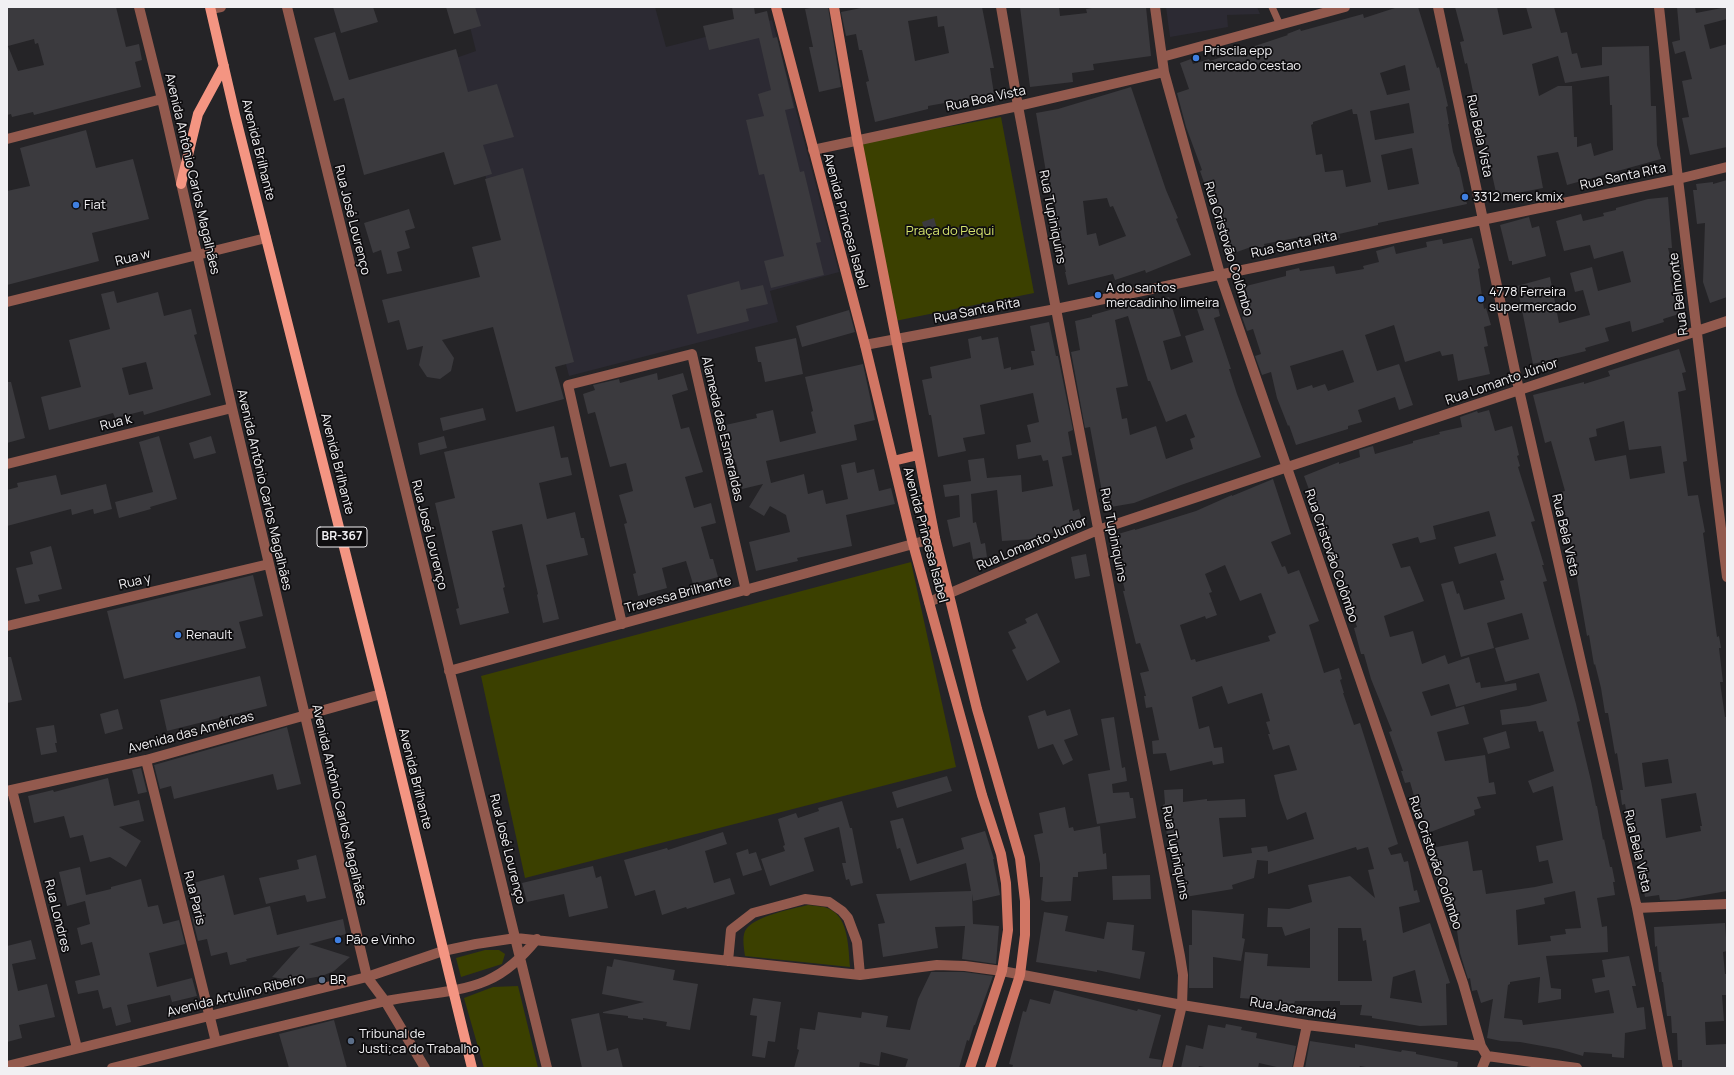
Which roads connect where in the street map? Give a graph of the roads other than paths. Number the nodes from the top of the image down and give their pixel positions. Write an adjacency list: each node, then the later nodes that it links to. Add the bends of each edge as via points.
1 (139, 7): 17 (street, Avenida Antônio Carlos Magalhães)
2 (221, 7): 12 (street)
3 (287, 7): 51 (street, Rua José Lourenço)
4 (776, 7): 21 (main road, Avenida Princesa Isabel)
5 (834, 7): 19 (main road, Avenida Princesa Isabel)
6 (1001, 7): 18 (street, Rua Tupiniquins)
7 (1155, 7): 14 (street, Rua Cristovão Colômbo)
8 (1272, 7): 13 (lane)
9 (1345, 7): 13 (street)
10 (1438, 7): 25 (street, Rua Bela Vista)
11 (1660, 7): 23 (street, Rua Belmonte)
12 (210, 8): 15 (main road, Avenida Brilhante / BR-367)
13 (1280, 25): 14 (street)
14 (1162, 57): 16 (street, Rua Cristovão Colômbo)
15 (224, 66): 24 (main road, via 198,114); 26 (main road, Avenida Brilhante / BR-367)
16 (1164, 72): 18 (street, Rua Boa Vista); 28 (street, Rua Cristovão Colômbo)
17 (162, 99): 20 (street); 24 (street, Avenida Antônio Carlos Magalhães)
18 (1018, 106): 19 (street, Rua Boa Vista); 30 (street, Rua Tupiniquins)
19 (856, 139): 21 (street, Rua Boa Vista); 33 (main road, Avenida Princesa Isabel)
20 (7, 140)
21 (813, 150): 34 (main road, Avenida Princesa Isabel)
22 (1727, 167): 23 (street, Rua Santa Rita)
23 (1678, 178): 25 (street, Rua Santa Rita); 32 (street, Rua Belmonte)
24 (181, 184): 27 (street, Avenida Antônio Carlos Magalhães)
25 (1484, 219): 28 (street, Rua Santa Rita); 35 (street, Rua Bela Vista)
26 (266, 238): 27 (street, Rua w); 52 (main road, Avenida Brilhante / BR-367)
27 (197, 256): 29 (street, Rua w); 36 (street, Avenida Antônio Carlos Magalhães)
28 (1220, 274): 30 (street, Rua Santa Rita); 40 (street, Rua Cristovão Colômbo)
29 (7, 302)
30 (1056, 309): 33 (street, Rua Santa Rita); 41 (street, Rua Tupiniquins)
31 (1727, 321): 32 (street, Rua Lomanto Júnior)
32 (1696, 330): 35 (street, Rua Lomanto Júnior); 45 (street, Rua Belmonte)
33 (895, 339): 34 (street, Rua Santa Rita); 37 (main road, Avenida Princesa Isabel)
34 (865, 345): 38 (main road, Avenida Princesa Isabel)
35 (1519, 390): 40 (street, Rua Lomanto Júnior); 57 (street, Rua Bela Vista)
36 (232, 408): 39 (street, Rua k); 44 (street, Avenida Antônio Carlos Magalhães)
37 (918, 455): 38 (main road); 42 (main road, Avenida Princesa Isabel)
38 (893, 461): 43 (main road, Avenida Princesa Isabel)
39 (7, 464)
40 (1286, 468): 41 (street, Rua Lomanto Junior); 73 (street, Rua Cristovão Colômbo, via 1463,983)
41 (1098, 530): 47 (street, Rua Lomanto Junior); 69 (street, Rua Tupiniquins, via 1172,909 1183,975)
42 (935, 538): 43 (street, Travessa Brilhante); 47 (main road, Avenida Princesa Isabel)
43 (913, 544): 46 (street, Travessa Brilhante); 48 (main road, Avenida Princesa Isabel)
44 (268, 564): 50 (street, Rua y); 53 (street, Avenida Antônio Carlos Magalhães)
45 (1727, 577)
46 (746, 591): 49 (street, Travessa Brilhante); 49 (street, Alameda das Esmeraldas, via 692,354 568,385)
47 (949, 594): 48 (street, Rua Lomanto Junior); 65 (main road, Avenida Princesa Isabel, via 977,709 1020,858 1025,901 1025,935)
48 (929, 602): 63 (main road, Avenida Princesa Isabel, via 982,795 1001,854 1006,882 1008,930)
49 (622, 624): 51 (street, Travessa Brilhante)
50 (7, 626)
51 (449, 671): 58 (street, Rua José Lourenço)
52 (381, 694): 53 (street, Avenida das Américas); 60 (main road, Avenida Brilhante / BR-367)
53 (304, 716): 54 (street, Avenida das Américas); 66 (street, Avenida Antônio Carlos Magalhães)
54 (146, 760): 55 (street, Avenida das Américas); 70 (street, Rua Paris)
55 (10, 790): 74 (street, Rua Londres)
56 (1727, 904): 57 (street)
57 (1637, 908): 87 (street, Rua Bela Vista)
58 (516, 938): 59 (street, Avenida Artulino Ribeiro); 60 (street, Avenida Artulino Ribeiro); 61 (street, Rua José Lourenço)
59 (537, 939): 61 (street); 62 (street, Avenida Artulino Ribeiro)
60 (443, 951): 66 (street, Avenida Artulino Ribeiro); 67 (main road, Avenida Brilhante / BR-367)
61 (521, 958): 67 (street, via 502,973 484,982); 80 (street, Rua José Lourenço)
62 (728, 961): 64 (street, Rua Jacarandá); 64 (street, via 731,930 753,913 805,899 829,902 848,918 856,942)
63 (1002, 971): 64 (street, Rua Jacarandá, via 937,965); 65 (street, Rua Jacarandá); 81 (main road, Avenida Princesa Isabel)
64 (860, 975)
65 (1020, 975): 69 (street, Rua Jacarandá); 82 (main road, Avenida Princesa Isabel)
66 (367, 977): 68 (street); 70 (street, Avenida Artulino Ribeiro)
67 (453, 990): 68 (street); 79 (main road, Avenida Brilhante / BR-367)
68 (385, 1001): 72 (street); 78 (street)
69 (1182, 1005): 71 (street, Rua Jacarandá); 83 (street, Rua Tupiniquins)
70 (210, 1016): 72 (street, Rua Paris); 74 (street, Avenida Artulino Ribeiro)
71 (1307, 1026): 73 (street, Rua Jacarandá); 84 (street)
72 (216, 1042): 77 (street)
73 (1481, 1046): 75 (street)
74 (77, 1048): 76 (street, Avenida Artulino Ribeiro)
75 (1486, 1056): 85 (street); 86 (street)
76 (7, 1066)
77 (112, 1068)
78 (425, 1068)
79 (472, 1068)
80 (547, 1068)
81 (970, 1068)
82 (990, 1068)
83 (1167, 1068)
84 (1298, 1068)
85 (1482, 1068)
86 (1577, 1068)
87 (1668, 1068)

